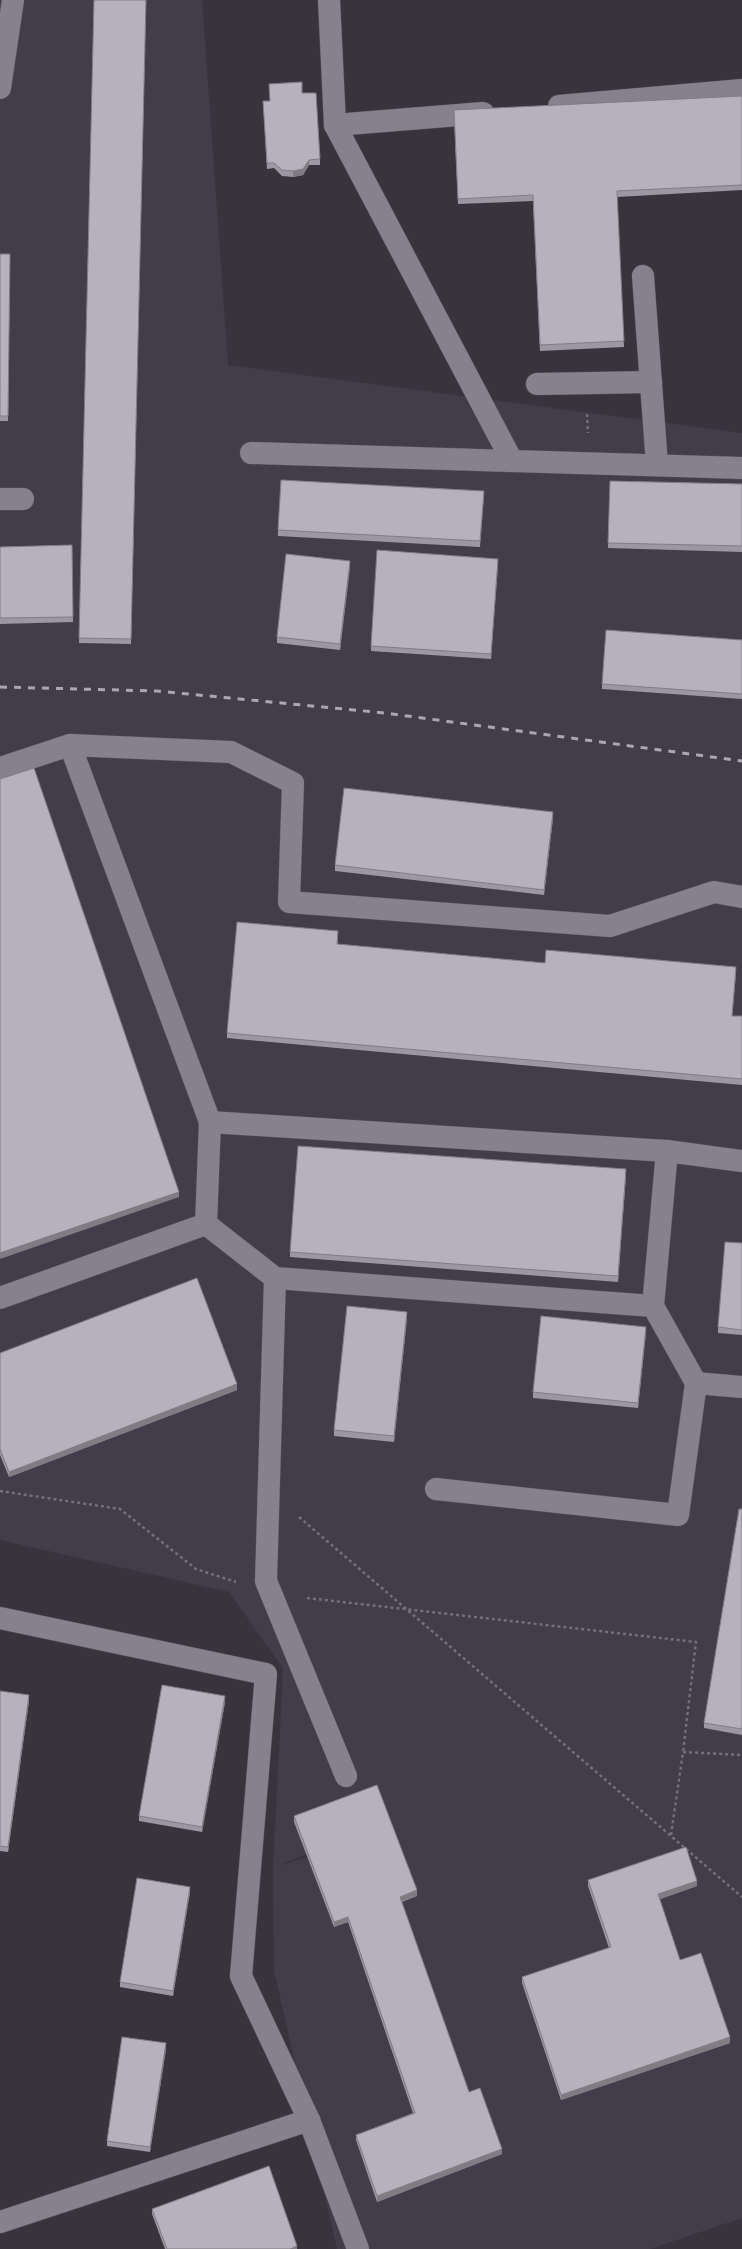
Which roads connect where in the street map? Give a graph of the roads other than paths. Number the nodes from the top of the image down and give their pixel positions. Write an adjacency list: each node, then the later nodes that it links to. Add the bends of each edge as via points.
1 (13, 0): 3 (lane)
2 (329, 0): 7 (lane)
3 (0, 88)
4 (742, 90): 5 (lane)
5 (538, 108)
6 (499, 111): 7 (lane)
7 (335, 125): 12 (lane)
8 (643, 276): 9 (lane)
9 (651, 382): 10 (lane); 13 (lane)
10 (537, 384)
11 (252, 453): 12 (lane)
12 (512, 461): 13 (lane)
13 (657, 465): 14 (lane)
14 (742, 468)
15 (0, 499): 16 (lane)
16 (23, 499)
17 (70, 745): 18 (lane); 19 (lane, via 231,752 293,783 289,902 610,926 714,892); 20 (lane)
18 (0, 768)
19 (742, 897)
20 (210, 1122): 21 (lane); 23 (lane)
21 (667, 1151): 22 (lane); 26 (lane)
22 (742, 1161)
23 (206, 1224): 24 (lane); 25 (lane)
24 (275, 1278): 26 (lane); 31 (lane, via 266,1581)
25 (0, 1298)
26 (653, 1306): 27 (lane)
27 (696, 1383): 28 (lane); 29 (lane, via 678,1515)
28 (742, 1387)
29 (436, 1489)
30 (0, 1618): 32 (lane, via 266,1674 241,1976)
31 (346, 1776)
32 (309, 2120): 33 (lane); 34 (lane)
33 (0, 2222)
34 (358, 2249)

